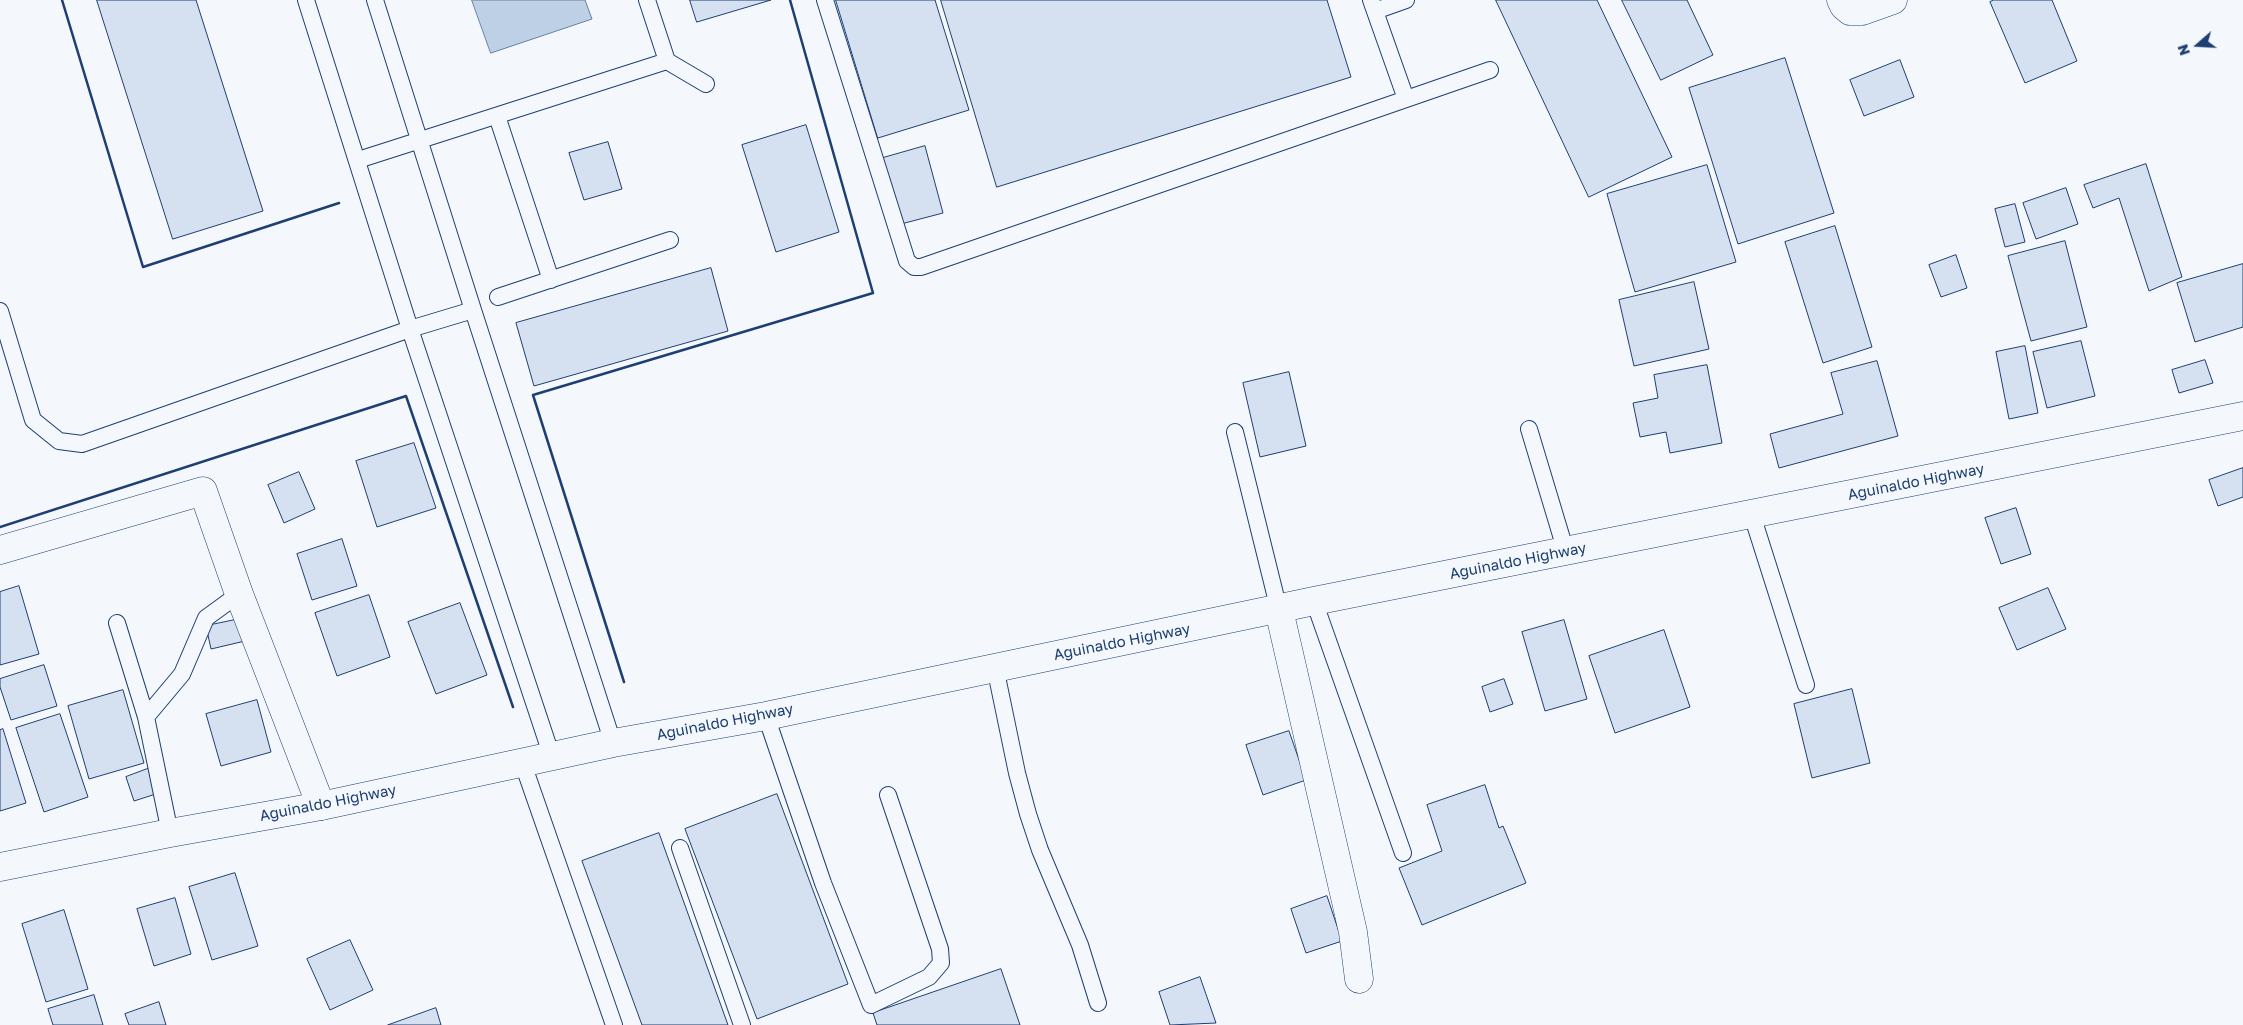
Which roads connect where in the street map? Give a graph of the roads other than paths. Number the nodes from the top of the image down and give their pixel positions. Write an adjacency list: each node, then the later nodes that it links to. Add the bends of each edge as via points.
1 (306, 0): 15 (lane)
2 (375, 0): 14 (lane)
3 (647, 0): 9 (lane)
4 (825, 0): 12 (lane, via 907,261 914,267)
5 (1406, 0): 8 (lane)
6 (1841, 0): 7 (main road, via 1850,11 1856,11)
7 (1893, 0)
8 (1373, 6): 12 (lane)
9 (667, 61): 11 (lane); 13 (lane)
10 (1490, 70): 12 (lane)
11 (706, 84)
12 (1406, 98)
13 (497, 116): 14 (lane); 17 (lane)
14 (420, 140): 15 (lane); 19 (lane)
15 (358, 160): 21 (lane)
16 (670, 240): 17 (lane)
17 (551, 280): 18 (lane)
18 (498, 297)
19 (473, 310): 21 (lane); 36 (lane)
20 (0, 311): 21 (lane, via 33,420 59,441 82,444)
21 (410, 329): 37 (lane)
22 (2243, 416): 25 (main road, Aguinaldo Highway)
23 (1529, 429): 27 (lane)
24 (1235, 432): 30 (lane)
25 (1752, 515): 27 (main road, Aguinaldo Highway); 33 (lane)
26 (0, 550): 28 (main road, via 203,491)
27 (1566, 552): 29 (main road, Aguinaldo Highway)
28 (239, 594): 35 (lane, via 206,618 182,674); 40 (main road)
29 (1314, 601): 30 (main road, Aguinaldo Highway); 43 (lane)
30 (1280, 610): 32 (main road, Aguinaldo Highway); 45 (main road, via 1353,932)
31 (117, 623): 35 (lane)
32 (995, 667): 34 (main road, Aguinaldo Highway); 46 (lane, via 1028,814 1080,945)
33 (1806, 685)
34 (766, 716): 36 (main road, Aguinaldo Highway); 39 (lane, via 823,883 871,1005 929,977 941,963 940,949)
35 (146, 717): 41 (lane)
36 (613, 743): 37 (main road, Aguinaldo Highway)
37 (552, 757): 38 (main road, Aguinaldo Highway)
38 (523, 764): 40 (main road, Aguinaldo Highway); 47 (lane)
39 (888, 795)
40 (321, 806): 41 (main road, Aguinaldo Highway)
41 (170, 832): 44 (main road, Aguinaldo Highway)
42 (680, 848): 48 (lane)
43 (1403, 853)
44 (0, 867)
45 (1359, 979)
46 (1098, 1003)
47 (614, 1025)
48 (742, 1025)

